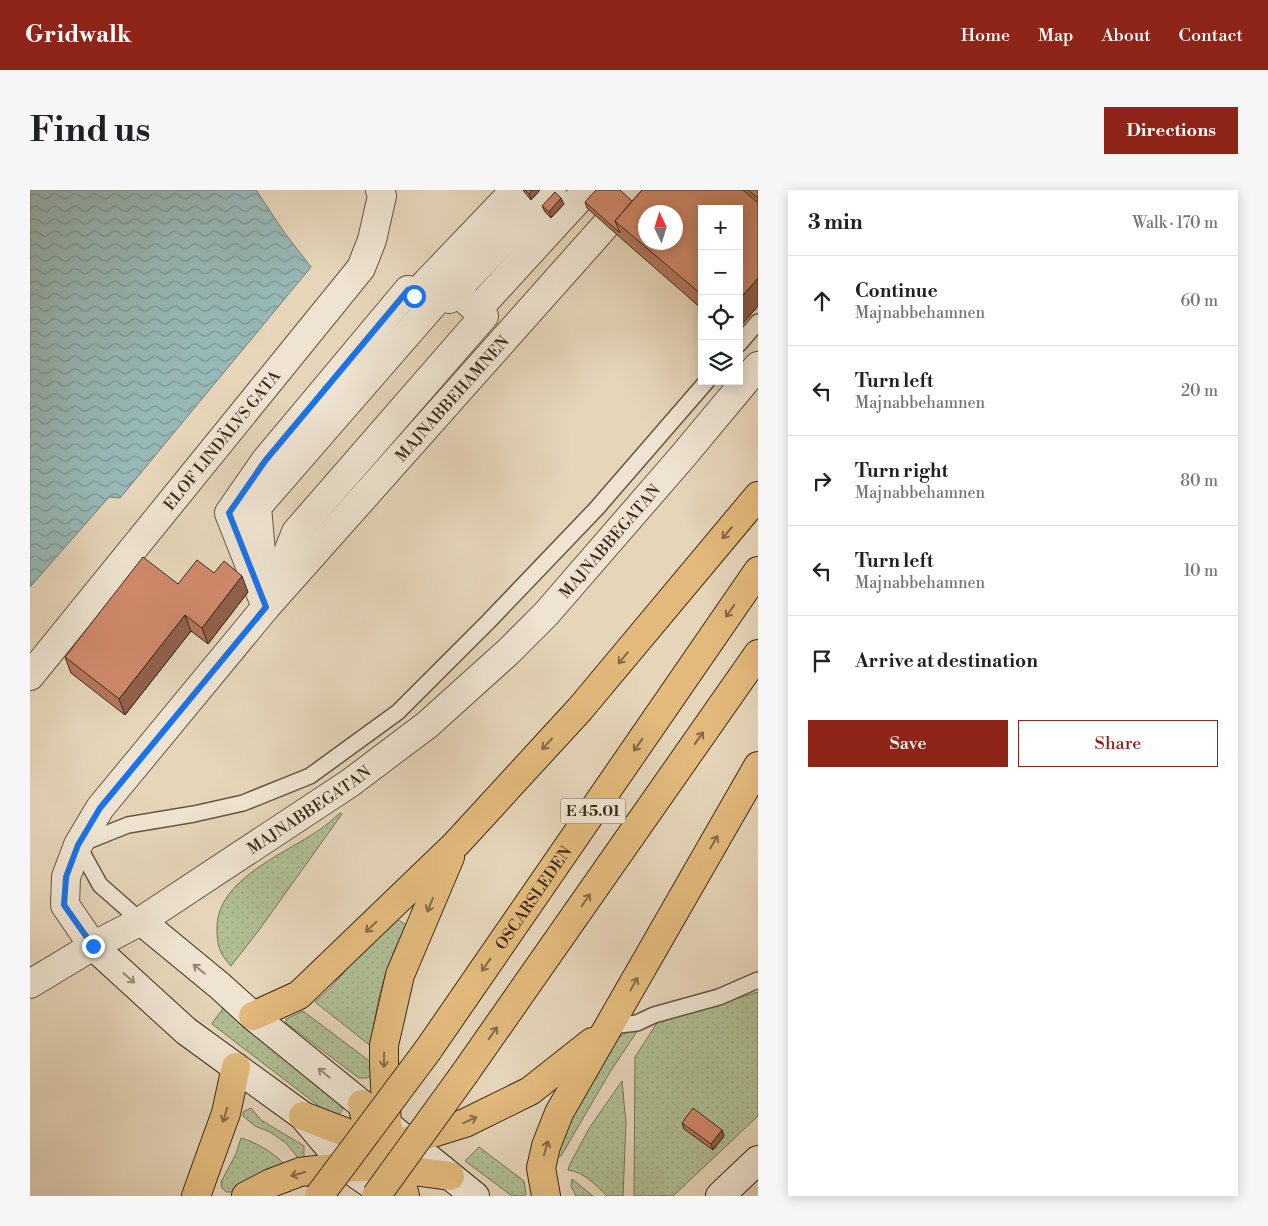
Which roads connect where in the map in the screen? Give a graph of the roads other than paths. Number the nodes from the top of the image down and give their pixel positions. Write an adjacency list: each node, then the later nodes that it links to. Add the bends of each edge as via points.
1 (515, 190): 6 (street, MAJNABBEHAMNEN)
2 (552, 190): 6 (street, MAJNABBEHAMNEN)
3 (587, 190): 6 (street, MAJNABBEHAMNEN)
4 (637, 190): 13 (street, MAJNABBEHAMNEN)
5 (386, 192): 15 (street, ELOF LINDÄLVS GATA, via 361,268)
6 (453, 294): 13 (street, MAJNABBEHAMNEN, via 257,507); 13 (street, MAJNABBEHAMNEN, via 484,316 296,532)
7 (758, 322): 8 (lane)
8 (742, 340)
9 (758, 366): 19 (street, MAJNABBEGATAN, via 546,614 427,725 350,782)
10 (704, 385): 18 (lane, via 597,508 398,712 310,776 243,803 128,825)
11 (758, 496): 17 (highway, one-way to 17, via 580,709)
12 (758, 571): 33 (highway, OSCARSLEDEN / E 45.01, one-way to 33, bridge, via 428,1050)
13 (266, 607): 18 (street, MAJNABBEHAMNEN, via 100,808)
14 (758, 654): 30 (highway, E 45.01, one-way to 14, bridge, via 465,1073)
15 (30, 676)
16 (758, 766): 24 (highway, one-way to 16)
17 (456, 844): 23 (highway, one-way to 23, via 299,996); 30 (highway, one-way to 30, via 400,975 384,1045)
18 (78, 845): 19 (lane, via 100,885); 20 (street, MAJNABBEHAMNEN, via 66,877 64,905)
19 (141, 922): 20 (street, MAJNABBEGATAN); 23 (street, one-way to 19)
20 (93, 946): 22 (street, MAJNABBEGATAN); 25 (street, one-way to 25, via 186,1031)
21 (758, 980): 24 (lane, via 718,997 637,1022)
22 (30, 984)
23 (253, 1016): 26 (street, one-way to 23)
24 (610, 1026): 30 (highway, one-way to 24, via 465,1123 530,1091); 35 (highway, one-way to 24, via 541,1168 546,1146 559,1113)
25 (236, 1068): 27 (street); 31 (highway, one-way to 31, via 226,1113)
26 (362, 1104): 30 (highway)
27 (303, 1116): 29 (street); 30 (highway)
28 (758, 1160): 36 (street)
29 (346, 1167): 30 (street); 32 (highway, one-way to 32, via 300,1172)
30 (387, 1169): 34 (street, via 450,1176)
31 (196, 1196)
32 (246, 1196)
33 (318, 1196)
34 (475, 1196)
35 (546, 1196)
36 (720, 1196)

